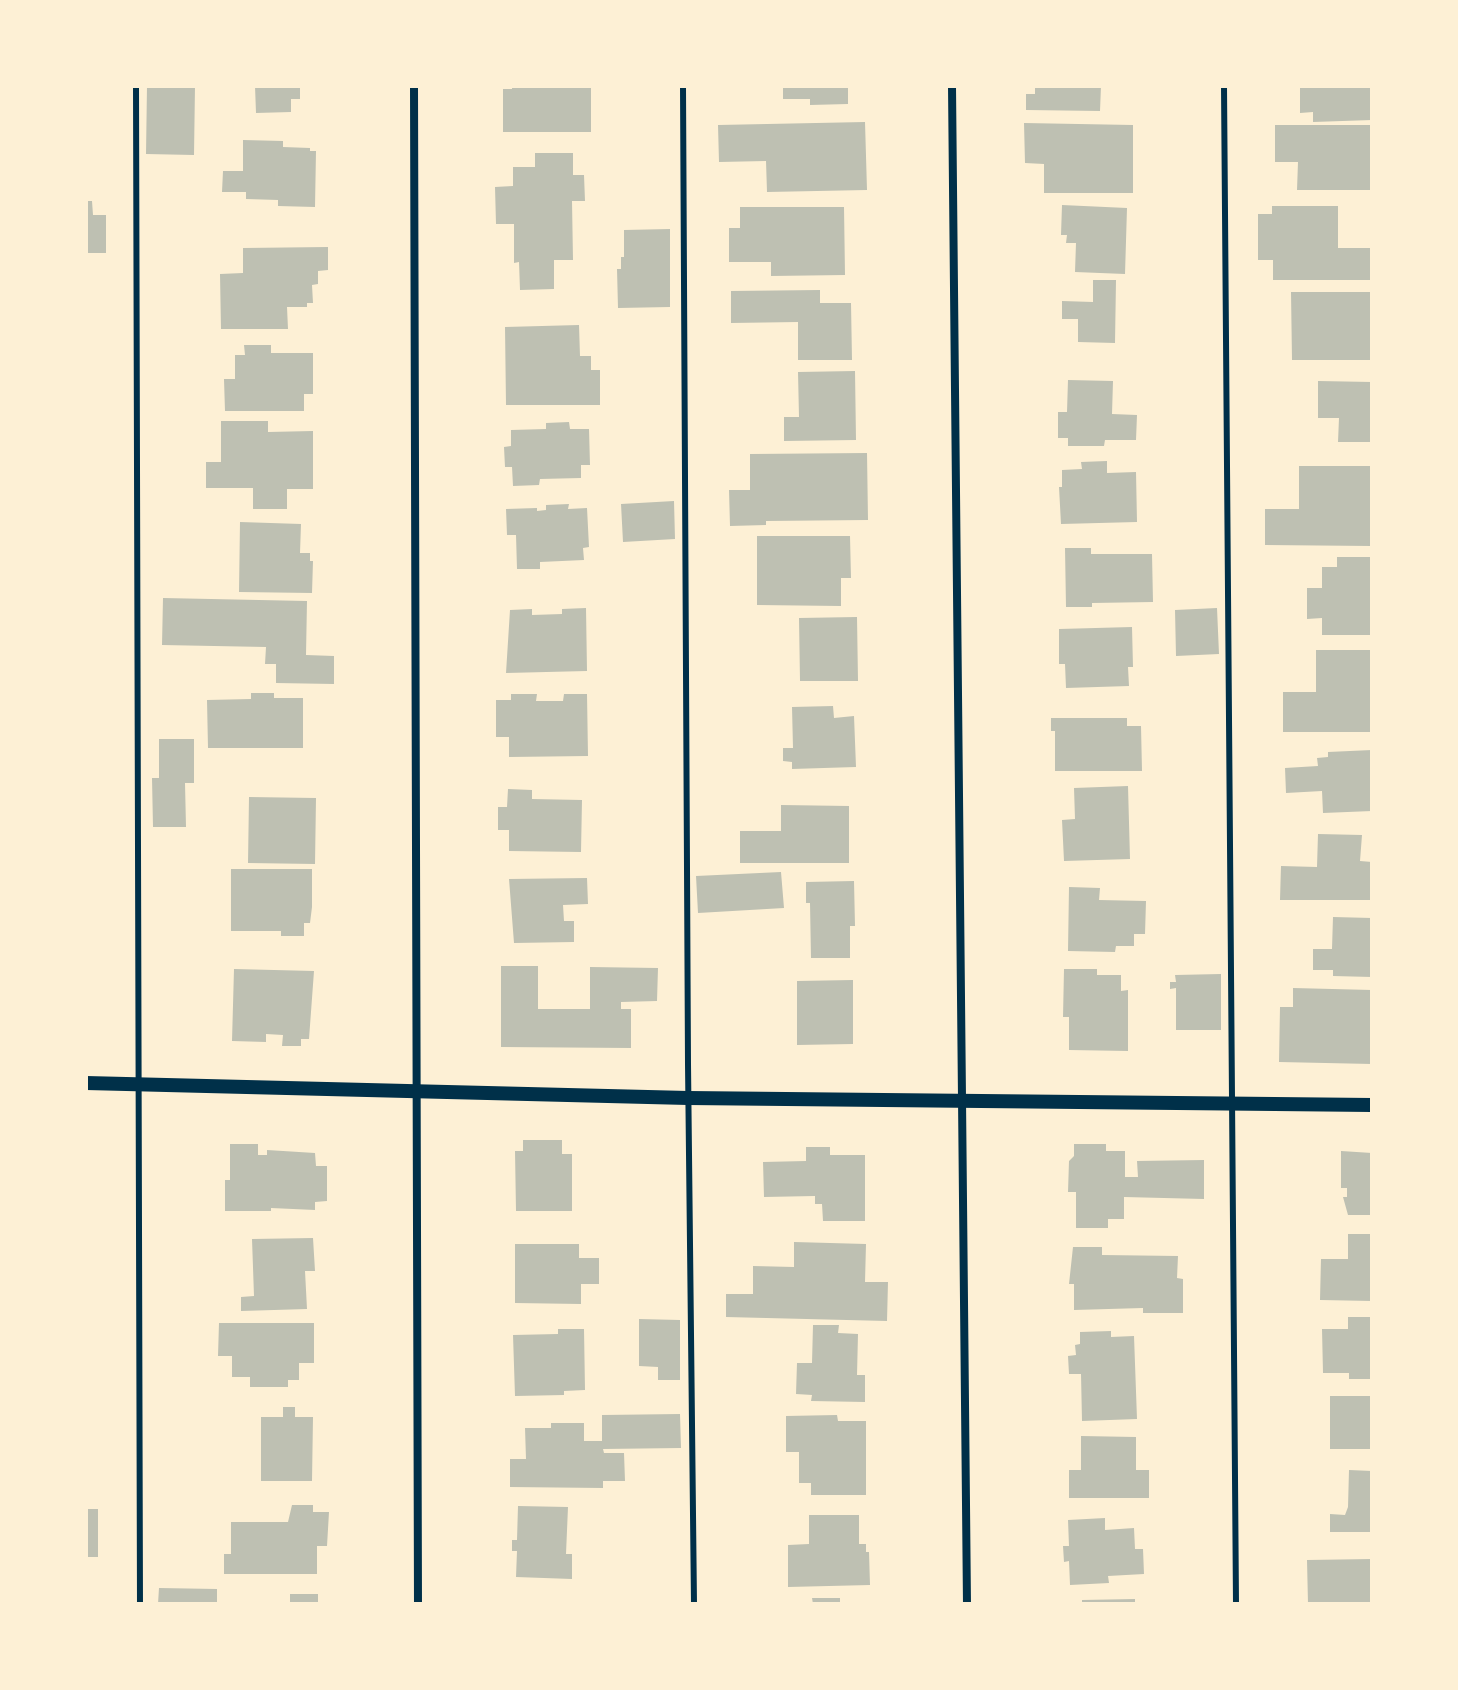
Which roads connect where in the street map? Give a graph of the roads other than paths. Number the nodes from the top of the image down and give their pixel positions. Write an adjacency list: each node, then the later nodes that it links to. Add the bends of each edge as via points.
1 (136, 86): 7 (lane)
2 (414, 86): 8 (street)
3 (683, 86): 9 (lane)
4 (952, 86): 10 (street)
5 (1224, 86): 11 (lane)
6 (86, 1083): 7 (street)
7 (137, 1084): 8 (street); 13 (lane)
8 (416, 1090): 9 (street); 14 (street)
9 (688, 1098): 10 (street); 15 (lane)
10 (961, 1100): 11 (street); 16 (street)
11 (1231, 1104): 12 (street); 17 (lane)
12 (1372, 1105)
13 (140, 1604)
14 (418, 1604)
15 (694, 1604)
16 (967, 1604)
17 (1236, 1604)

